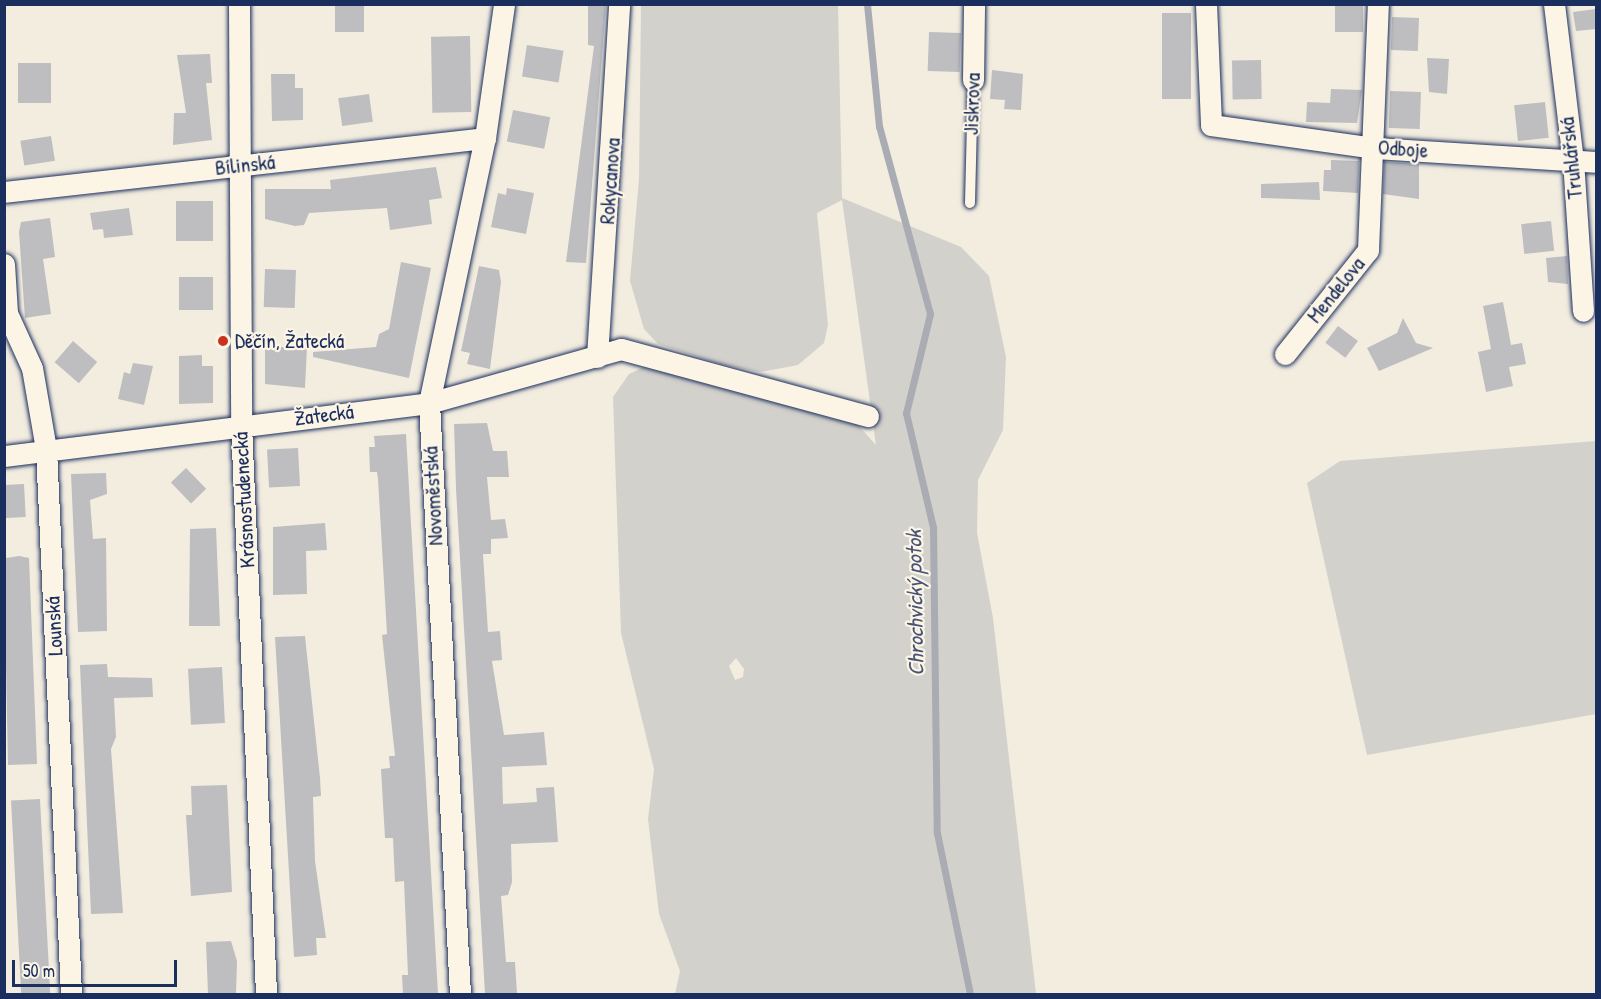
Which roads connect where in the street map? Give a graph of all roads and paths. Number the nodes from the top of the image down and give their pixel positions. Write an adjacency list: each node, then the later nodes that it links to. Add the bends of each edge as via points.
1 (239, 4): 13 (street, Krásnostudenecká)
2 (504, 4): 9 (street, Novoměstská)
3 (619, 4): 19 (street, Rokycanova)
4 (974, 4): 8 (street, Jiskrova)
5 (1206, 4): 10 (street, Odboje, via 1211,125)
6 (1378, 4): 10 (street, Mendelova)
7 (1554, 4): 11 (street, Truhlářská)
8 (973, 80): 15 (lane, Jiskrova)
9 (485, 138): 13 (street, Bílinská); 20 (street, Novoměstská)
10 (1375, 148): 11 (street, Odboje); 18 (street, Mendelova, via 1368,250)
11 (1574, 160): 12 (street, Odboje); 17 (street, Truhlářská)
12 (1596, 162)
13 (237, 166): 14 (street, Bílinská); 22 (street, Krásnostudenecká)
14 (4, 192)
15 (970, 203)
16 (4, 264): 23 (street, Lounská, via 7,313 32,368)
17 (1583, 311)
18 (1285, 354)
19 (597, 357): 20 (street, Žatecká); 21 (street, Žatecká, via 621,349)
20 (429, 403): 22 (street, Žatecká); 27 (street, Novoměstská)
21 (868, 416)
22 (241, 425): 23 (street, Žatecká); 26 (street, Krásnostudenecká)
23 (46, 449): 24 (street, Žatecká); 25 (street, Lounská)
24 (4, 456)
25 (71, 994)
26 (266, 994)
27 (460, 994)

